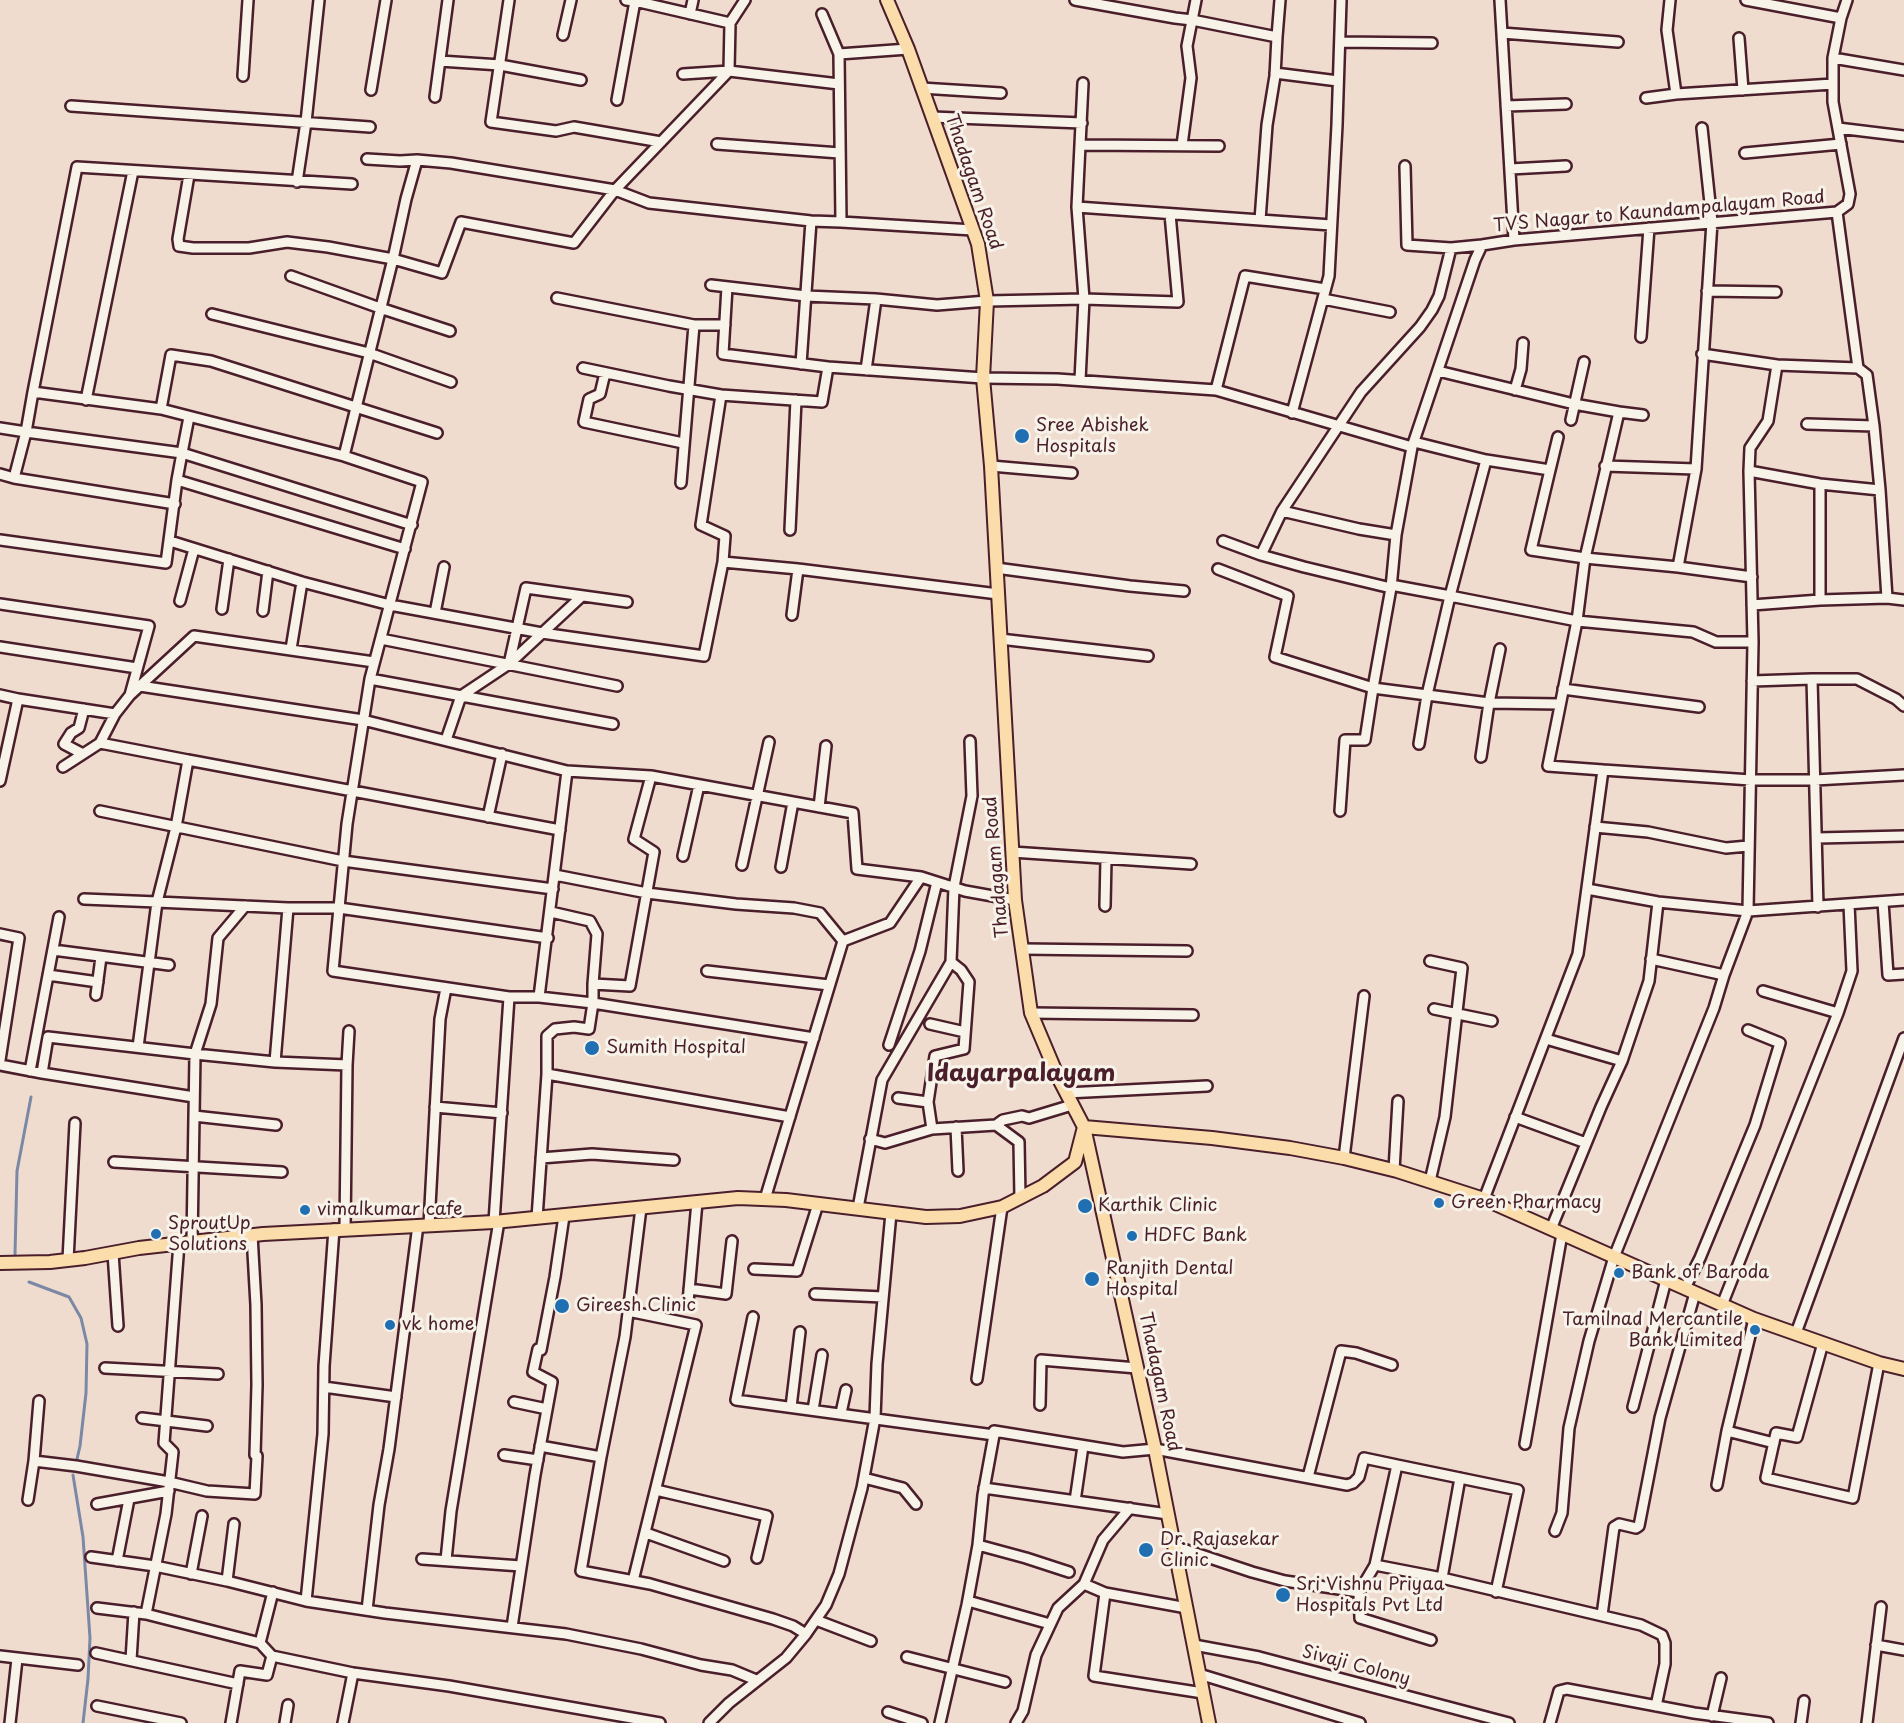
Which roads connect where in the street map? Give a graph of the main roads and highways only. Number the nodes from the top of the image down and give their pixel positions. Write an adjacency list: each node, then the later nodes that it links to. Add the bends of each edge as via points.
1 (887, 0): 2 (main road, Thadagam Road, via 978,244 987,301 983,378 1015,900 1031,1013)
2 (1084, 1127): 3 (main road, via 1075,1162 1044,1186 1002,1207 960,1216 926,1217 738,1198 564,1216 252,1235 68,1260); 4 (main road, via 1290,1148 1394,1170 1484,1199 1754,1319); 5 (main road, Thadagam Road, via 1155,1449)
3 (0, 1263)
4 (1904, 1370)
5 (1209, 1723)

